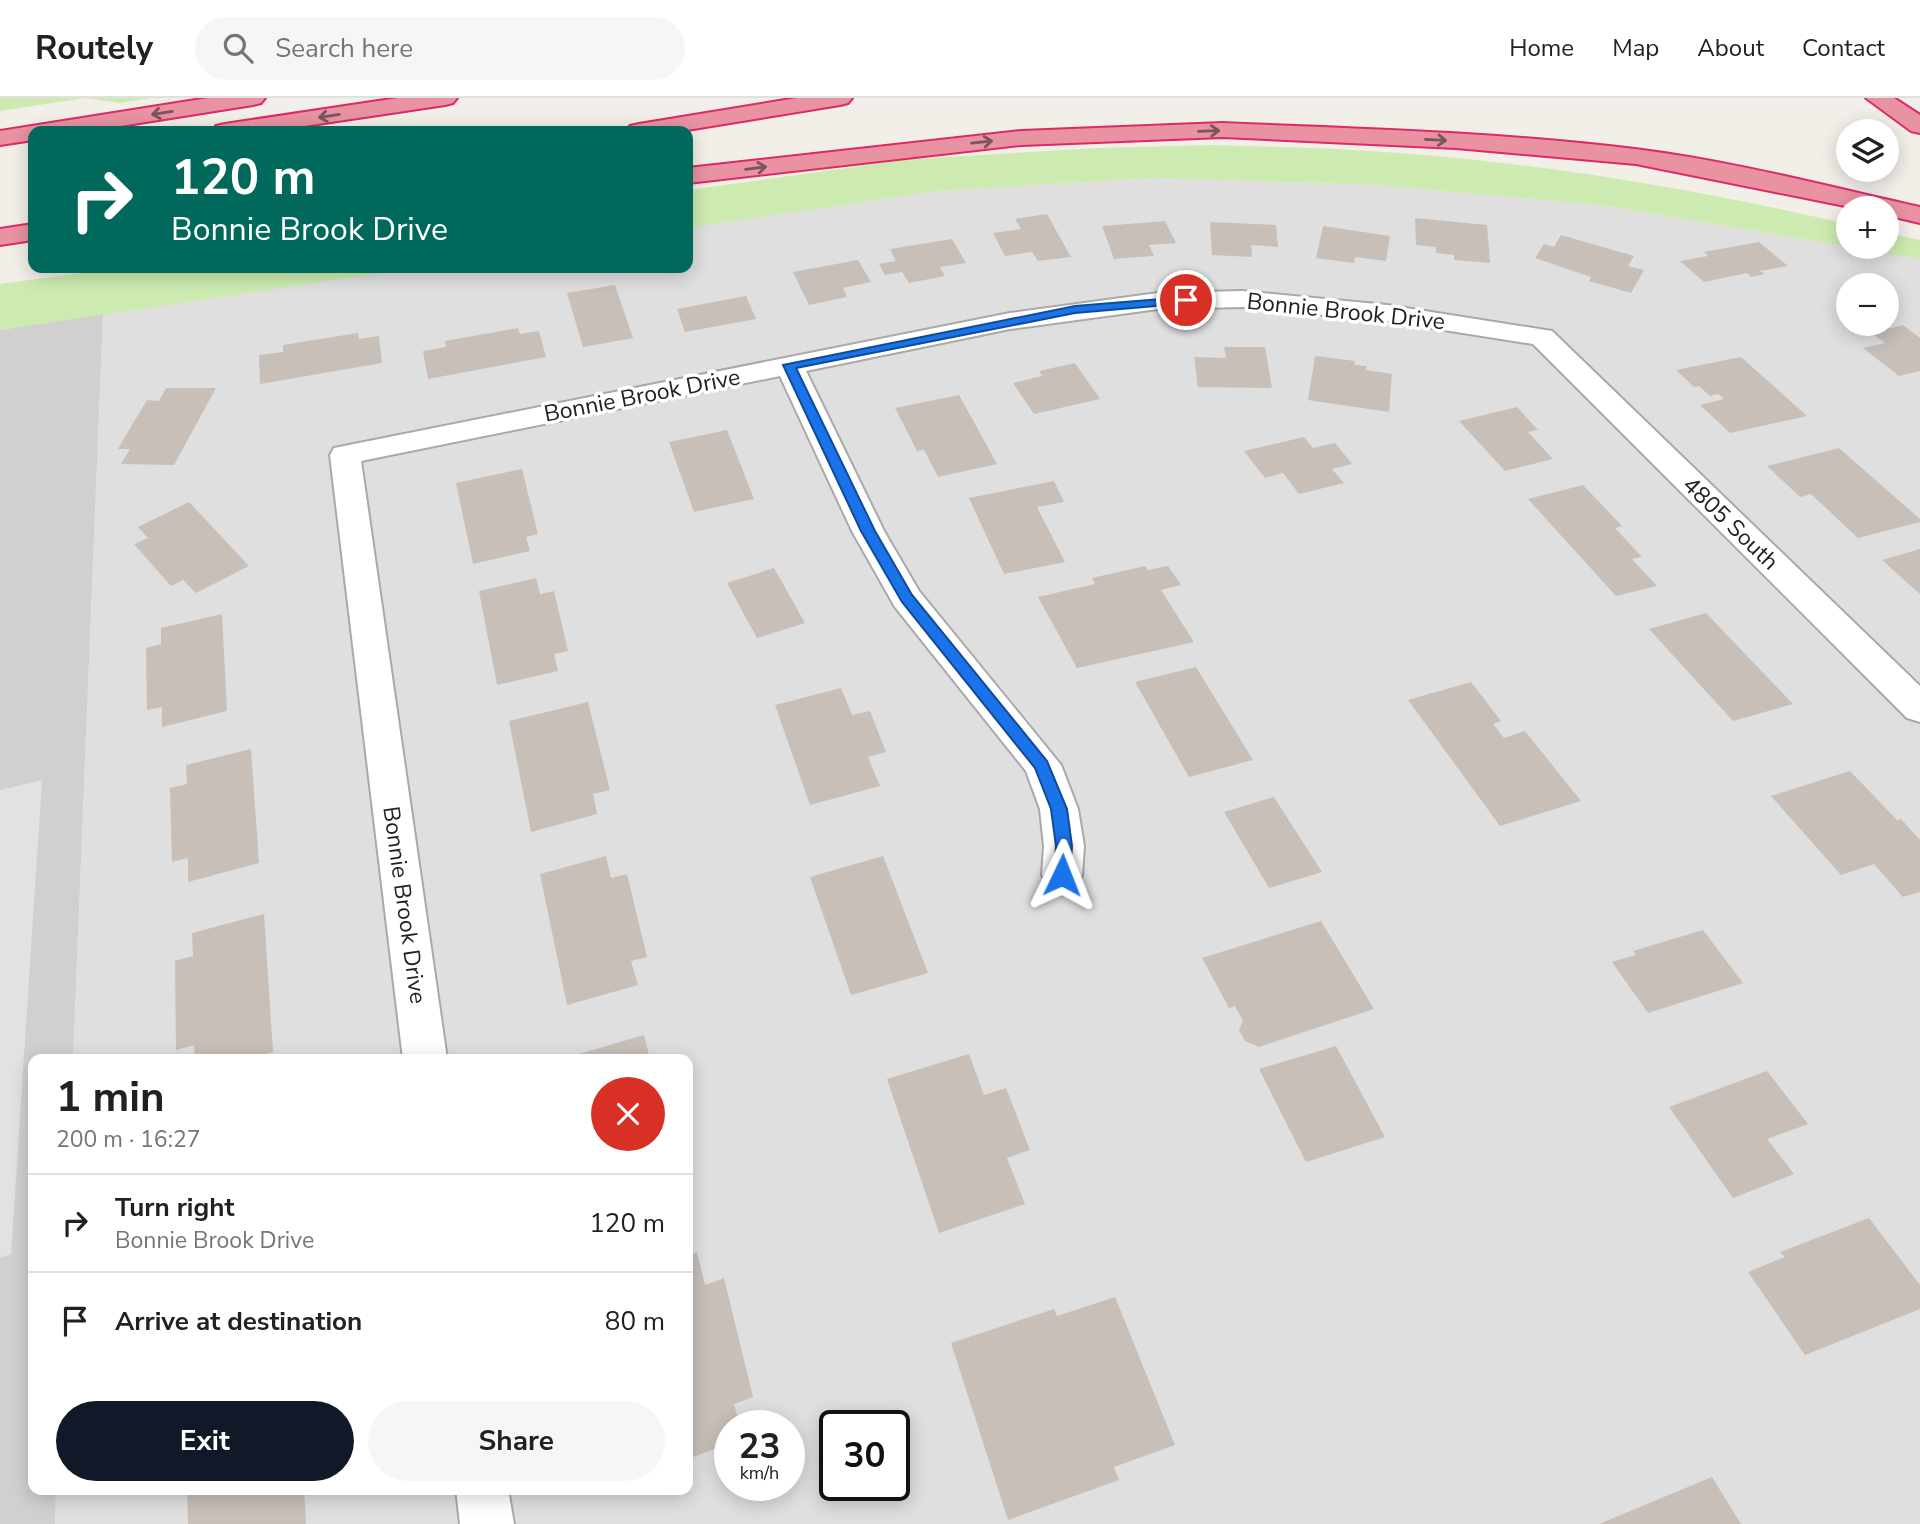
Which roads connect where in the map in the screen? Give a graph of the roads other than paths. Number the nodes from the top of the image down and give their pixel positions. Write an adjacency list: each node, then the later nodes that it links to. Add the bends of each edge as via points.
1 (253, 98): 5 (highway, one-way to 5)
2 (445, 98): 6 (highway, one-way to 6)
3 (840, 98): 7 (highway)
4 (1878, 98): 8 (highway)
5 (77, 126)
6 (258, 126)
7 (669, 126)
8 (1920, 126)
9 (28, 134): 10 (highway)
10 (0, 138)
11 (693, 175): 12 (highway, one-way to 12, via 1021,138 1223,130 1457,141 1636,157)
12 (1920, 215)
13 (28, 233): 14 (highway)
14 (0, 237)
15 (28, 257): 16 (highway)
16 (0, 260)
17 (1542, 337): 18 (street, Bonnie Brook Drive, via 1315,304 1242,299 1158,301 1075,310); 19 (street, 4805 South)
18 (789, 365): 20 (street, via 868,531 906,599 1042,765 1059,809); 21 (street, Bonnie Brook Drive, via 345,455)
19 (1920, 708)
20 (1062, 875)
21 (424, 1054)
22 (483, 1495): 23 (street)
23 (487, 1524)

